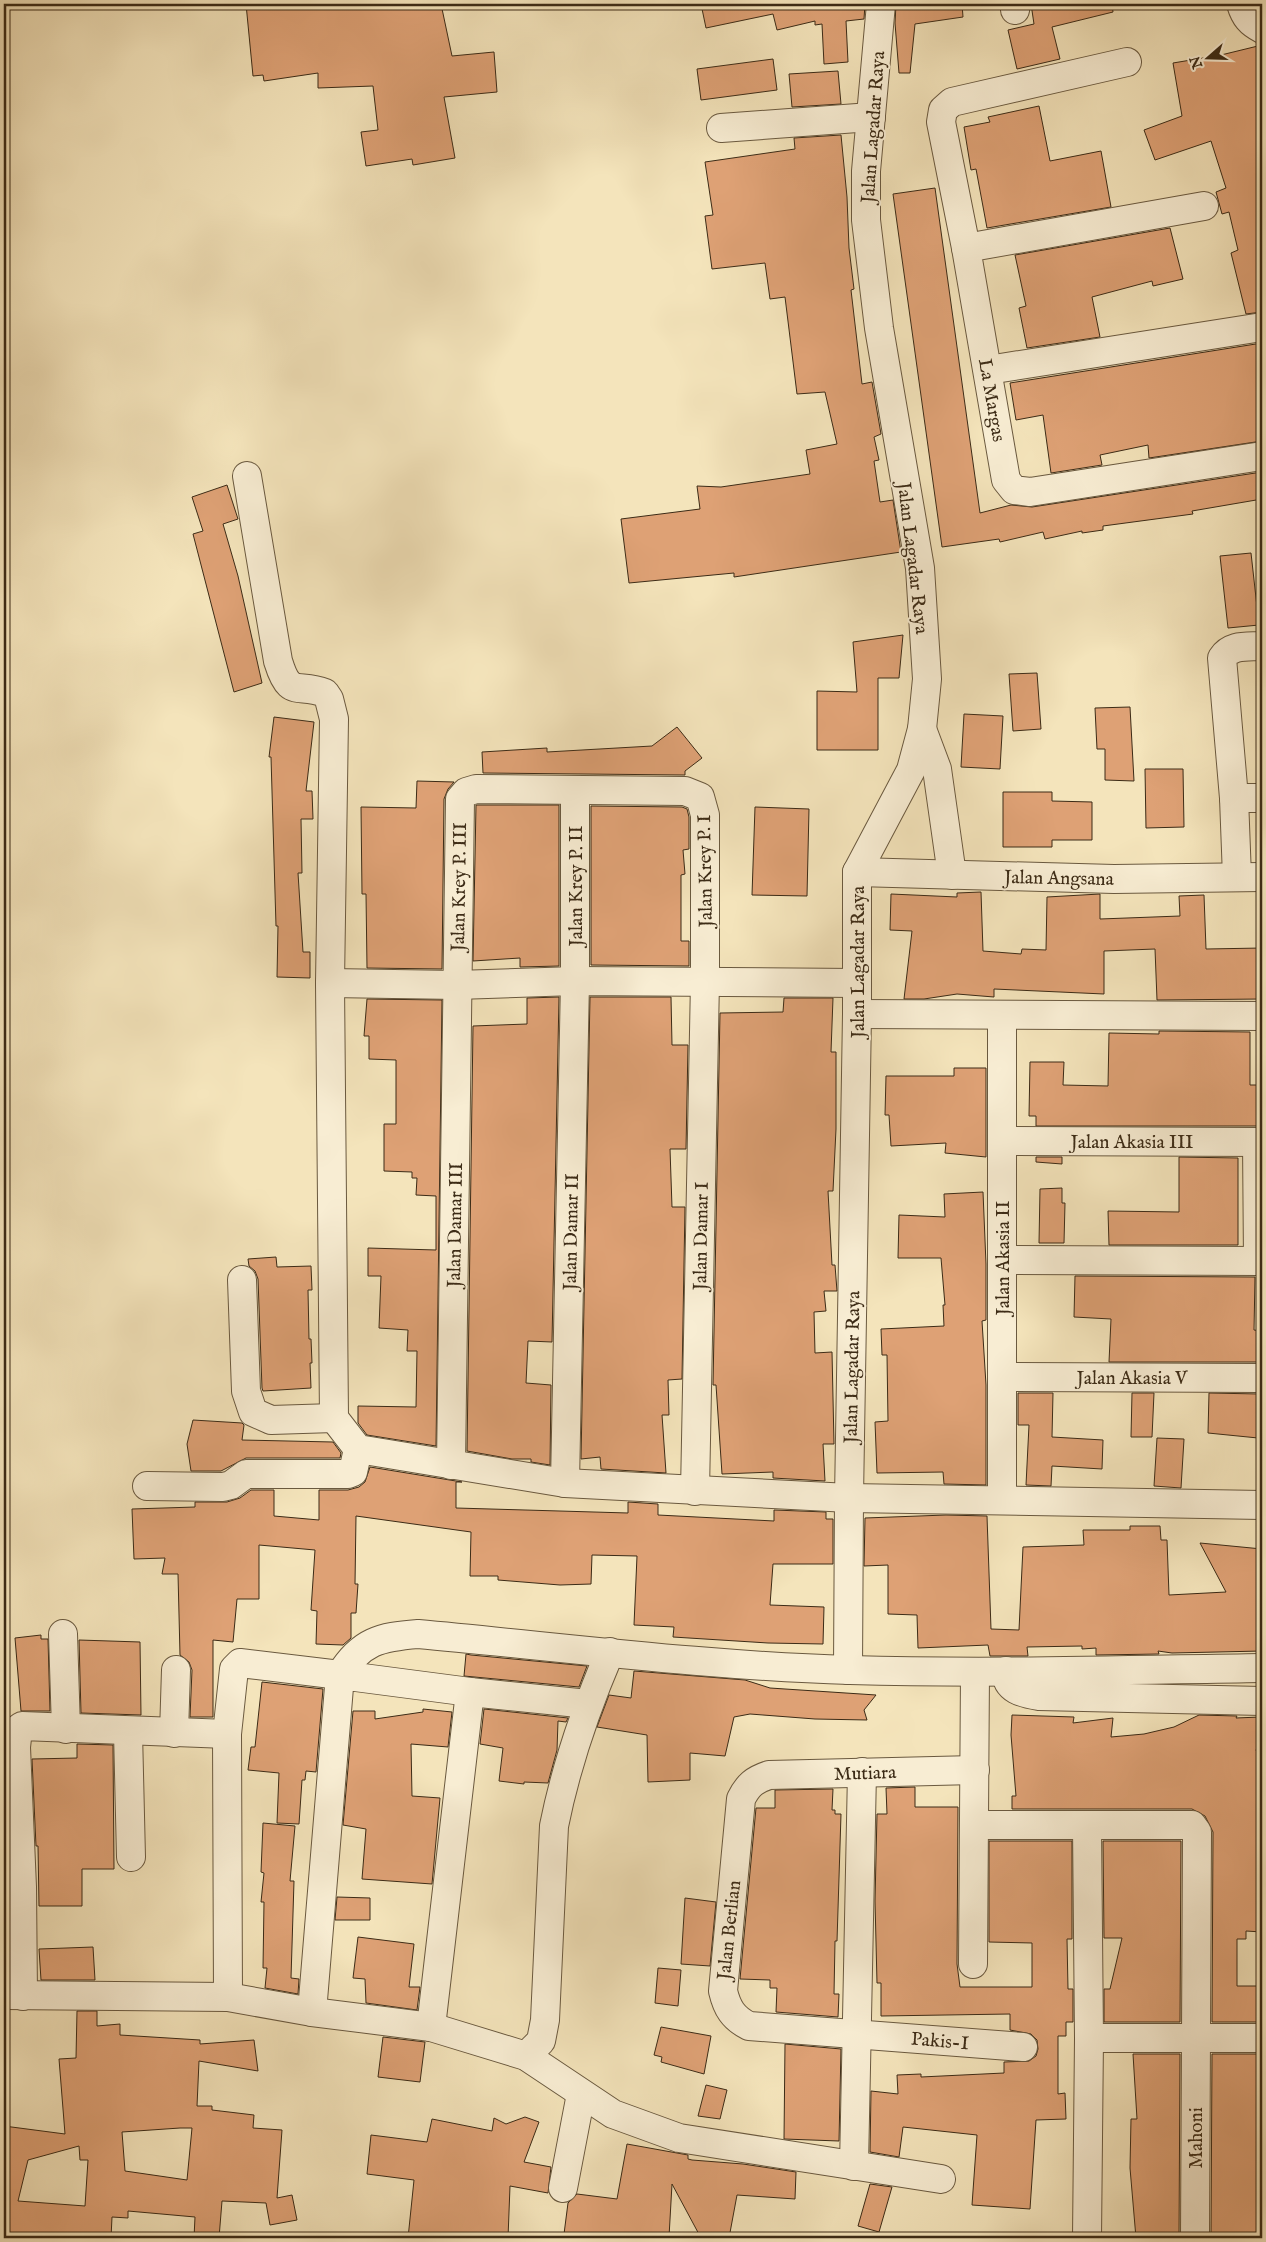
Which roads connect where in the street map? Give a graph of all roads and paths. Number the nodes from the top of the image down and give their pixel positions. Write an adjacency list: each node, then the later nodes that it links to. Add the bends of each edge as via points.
1 (881, 4): 5 (street, Jalan Lagadar Raya)
2 (1241, 4): 3 (street, via 1244,15)
3 (1262, 29)
4 (1127, 62): 8 (street, La Margas, via 952,102 943,110 941,122)
5 (871, 117): 6 (street); 14 (street, Jalan Lagadar Raya, via 866,220 879,328 920,568 927,679)
6 (721, 128)
7 (1204, 206): 8 (street)
8 (966, 248): 10 (street, La Margas)
9 (1262, 327): 10 (street)
10 (988, 370): 11 (street, La Margas, via 1006,480 1014,490 1030,492)
11 (1262, 456)
12 (247, 476): 23 (street, via 282,673 291,686 299,690 325,693 332,708)
13 (1262, 646): 16 (street, via 1233,648 1222,658)
14 (922, 729): 18 (street, Jalan Lagadar Raya, via 911,770); 19 (street, via 937,769)
15 (576, 790): 21 (street, Jalan Krey P. II); 22 (street, Jalan Krey P. I, via 685,792 700,797 705,815); 25 (street, Jalan Krey P. III, via 476,789 466,792 460,799)
16 (1234, 798): 17 (street); 20 (street)
17 (1262, 798)
18 (856, 872): 19 (street, Jalan Angsana); 24 (street, Jalan Lagadar Raya)
19 (952, 875): 20 (street, Jalan Angsana, via 1114,879)
20 (1250, 877)
21 (575, 981): 22 (street); 25 (street); 39 (street, Jalan Damar II)
22 (705, 981): 24 (street); 41 (street, Jalan Damar I)
23 (330, 983): 25 (street); 36 (street)
24 (857, 983): 26 (street, Jalan Lagadar Raya)
25 (457, 985): 38 (street, Jalan Damar III)
26 (857, 1014): 27 (street); 42 (street, Jalan Lagadar Raya)
27 (1002, 1015): 28 (street); 29 (street, Jalan Akasia II)
28 (1262, 1016)
29 (1002, 1141): 30 (street, Jalan Akasia III); 31 (street, Jalan Akasia II)
30 (1260, 1142): 32 (street)
31 (1002, 1260): 32 (street); 34 (street, Jalan Akasia II)
32 (1260, 1260)
33 (242, 1280): 36 (street, via 246,1391 253,1412 271,1420)
34 (1002, 1377): 35 (street, Jalan Akasia V); 43 (street, Jalan Akasia II)
35 (1262, 1378)
36 (334, 1418): 37 (street)
37 (358, 1449): 38 (street); 40 (street, via 356,1465 348,1474 246,1474 223,1487)
38 (451, 1465): 39 (street)
39 (565, 1483): 41 (street)
40 (147, 1486)
41 (695, 1491): 42 (street)
42 (849, 1498): 43 (street); 49 (street, Jalan Lagadar Raya)
43 (1002, 1500): 44 (street)
44 (1262, 1505)
45 (63, 1634): 56 (street)
46 (610, 1652): 49 (street); 52 (street, via 418,1634 380,1639 351,1657); 55 (street)
47 (1262, 1668): 50 (street)
48 (176, 1670): 58 (street)
49 (848, 1670): 51 (street)
50 (1006, 1671): 51 (street); 54 (street, via 1006,1681 1010,1686 1039,1696)
51 (975, 1672): 60 (street)
52 (340, 1675): 53 (street); 59 (street, via 240,1663 234,1669); 69 (street)
53 (470, 1692): 55 (street); 70 (street)
54 (1262, 1702)
55 (588, 1704): 76 (street, via 554,1826 544,2032 536,2048)
56 (66, 1729): 57 (street); 67 (street, via 22,1726 16,1731)
57 (128, 1732): 58 (street); 65 (street)
58 (174, 1733): 59 (street)
59 (227, 1734): 68 (street)
60 (975, 1770): 61 (street, Mutiara); 63 (street)
61 (862, 1772): 62 (street, Mutiara, via 768,1775); 71 (street)
62 (755, 1780): 71 (street, Jalan Berlian, via 741,1799 723,1991 727,2007 737,2020 749,2026)
63 (974, 1825): 64 (street); 66 (street)
64 (1087, 1826): 72 (street, Mahoni, via 1192,1825 1195,1828); 73 (street)
65 (131, 1857)
66 (973, 1964)
67 (13, 1995): 68 (street)
68 (228, 1998): 69 (street)
69 (312, 2012): 70 (street)
70 (431, 2027): 76 (street)
71 (857, 2033): 75 (street, Pakis-I); 78 (street)
72 (1195, 2037): 73 (street); 74 (street); 82 (street, Mahoni)
73 (1089, 2038): 81 (street)
74 (1262, 2038)
75 (1023, 2047)
76 (526, 2056): 77 (street)
77 (581, 2094): 78 (street, via 613,2114 679,2138); 80 (street)
78 (854, 2166): 79 (street)
79 (941, 2179)
80 (563, 2188)
81 (1087, 2238)
82 (1194, 2238)

